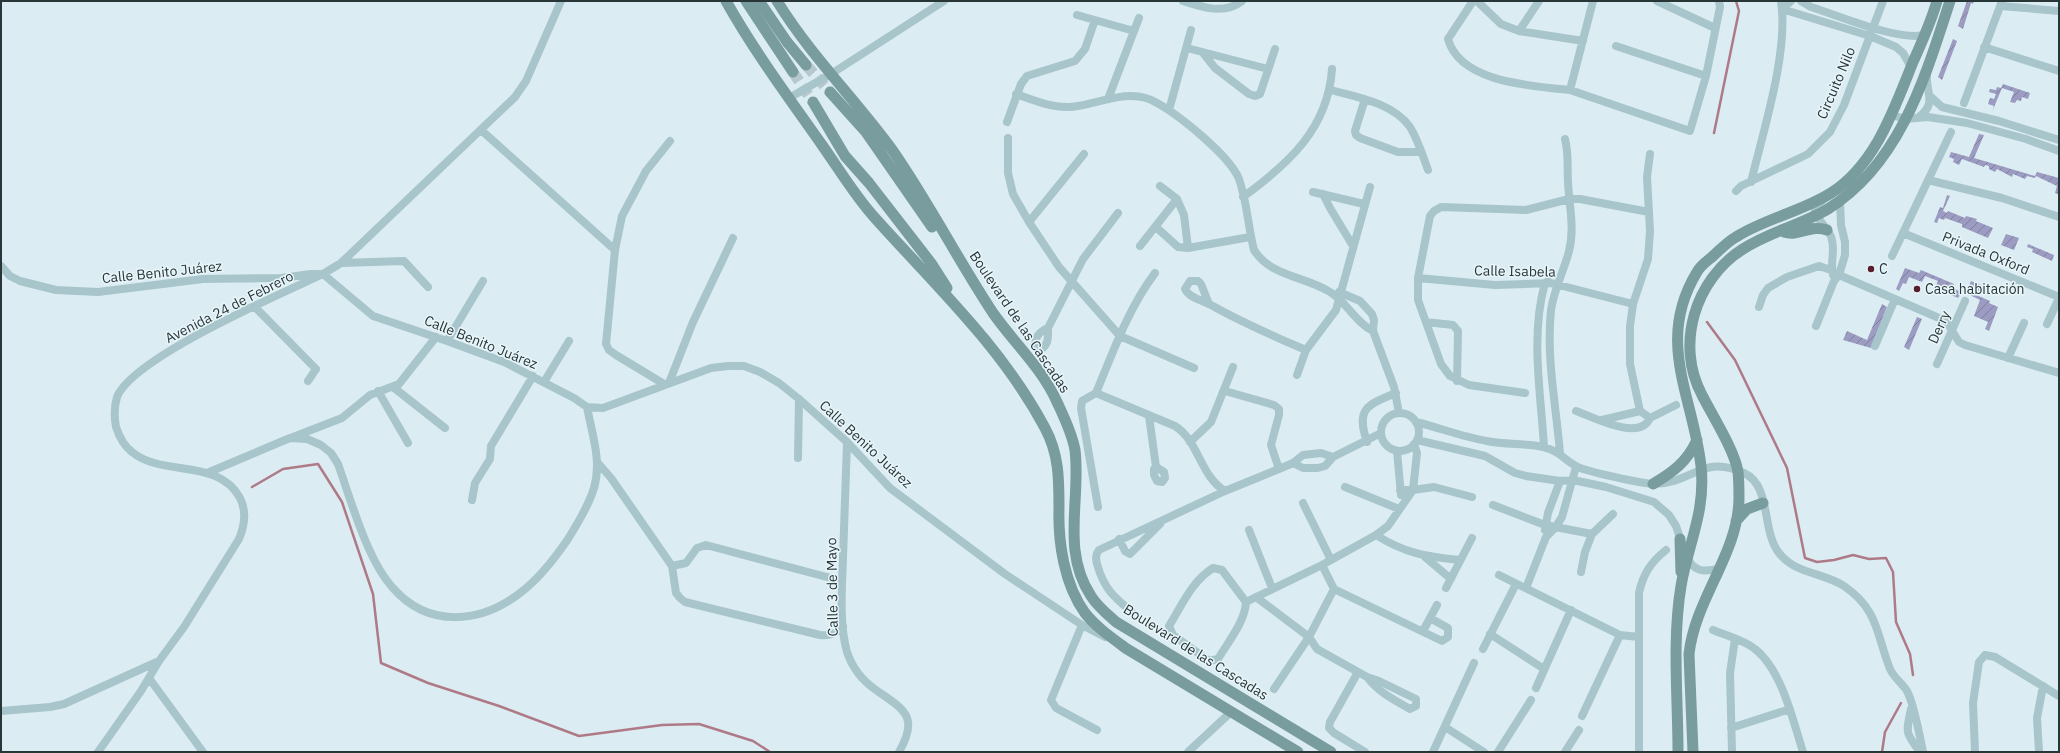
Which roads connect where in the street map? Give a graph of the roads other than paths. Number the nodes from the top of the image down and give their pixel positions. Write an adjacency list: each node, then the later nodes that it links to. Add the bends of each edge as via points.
1 (561, 1): 65 (street, Avenida 24 de Febrero, via 526,81 515,97)
2 (726, 1): 53 (main road)
3 (746, 1): 45 (main road)
4 (759, 1): 40 (main road)
5 (777, 1): 46 (main road, Boulevard de las Cascadas, via 799,35)
6 (944, 1): 46 (street)
7 (1183, 1): 8 (street, via 1219,9 1229,8)
8 (1242, 1)
9 (1473, 1): 49 (street, via 1448,39 1450,48 1466,64 1489,77 1514,84)
10 (1477, 1): 30 (street, via 1501,24)
11 (1539, 1): 30 (street)
12 (1593, 1): 33 (street)
13 (1657, 1): 27 (street)
14 (1719, 1): 27 (street)
15 (1790, 1): 21 (street)
16 (1801, 1): 26 (street, via 1811,7)
17 (1883, 1): 26 (street, Circuito Nilo)
18 (1937, 1): 31 (main road)
19 (1950, 1): 39 (main road)
20 (2001, 3): 22 (street); 35 (street)
21 (1781, 5): 32 (street); 79 (street, via 1778,65)
22 (2059, 11)
23 (1078, 15): 25 (street)
24 (1139, 18): 29 (street)
25 (1095, 20): 29 (street); 51 (street, via 1085,49 1075,61 1028,76)
26 (1873, 27): 31 (street, via 1908,36); 32 (street, Circuito Nilo)
27 (1715, 28): 47 (street)
28 (1191, 30): 36 (street)
29 (1134, 31): 54 (street)
30 (1519, 31): 33 (street)
31 (1924, 34): 41 (main road)
32 (1870, 36): 41 (street, via 1896,47); 79 (street, Circuito Nilo, via 1844,105 1830,132 1808,154)
33 (1582, 41): 49 (street)
34 (1616, 46): 47 (street)
35 (1984, 47): 44 (street); 57 (street)
36 (1187, 48): 38 (street); 58 (street)
37 (1274, 49): 42 (street)
38 (1202, 53): 42 (street); 42 (street, via 1215,68 1255,96 1260,94)
39 (1928, 64): 52 (street, via 1926,81); 62 (main road)
40 (806, 65)
41 (1911, 67): 60 (main road)
42 (1268, 69)
43 (1332, 69): 48 (street)
44 (2059, 71)
45 (793, 72)
46 (831, 74): 53 (street); 110 (main road, Boulevard de las Cascadas, via 865,114 905,169)
47 (1706, 76): 49 (street, via 1690,131)
48 (1331, 90): 55 (street); 86 (street, via 1298,151 1282,167)
49 (1570, 90)
50 (830, 92): 110 (main road, via 866,132)
51 (1016, 94): 54 (street, via 1055,107 1077,106); 64 (street)
52 (1931, 97): 59 (street, via 1942,107); 61 (street, via 1925,111)
53 (789, 98): 132 (main road, via 873,216)
54 (1108, 99): 58 (street, via 1143,96)
55 (1365, 99): 74 (street, via 1385,107 1400,117 1410,128); 74 (street, via 1356,135 1398,152)
56 (813, 102): 132 (main road, via 845,156 931,263)
57 (1964, 103)
58 (1169, 110): 86 (street, via 1212,145 1228,162 1239,178)
59 (1954, 110): 63 (street); 67 (street)
60 (1892, 115): 62 (street); 84 (main road, via 1867,157)
61 (1919, 117): 62 (street); 63 (street)
62 (1905, 119): 89 (main road, via 1872,173)
63 (1951, 120): 72 (street)
64 (1007, 122)
65 (481, 130): 106 (street); 108 (street, Avenida 24 de Febrero)
66 (1951, 132): 78 (street)
67 (2039, 133): 70 (street); 72 (street)
68 (1008, 138): 95 (street, via 1008,173 1013,194)
69 (1565, 140): 88 (street, via 1568,151)
70 (2059, 140)
71 (670, 141): 106 (street, via 646,171 625,209)
72 (2036, 142): 73 (street)
73 (2059, 151)
74 (1421, 152): 77 (street)
75 (1084, 154): 95 (street)
76 (1650, 154): 91 (street, via 1647,177)
77 (1428, 170)
78 (1928, 180): 94 (street, via 1976,191); 100 (street)
79 (1751, 182): 82 (street, Circuito Nilo)
80 (1160, 186): 87 (street)
81 (1370, 187): 90 (street)
82 (1736, 191)
83 (1314, 192): 85 (street)
84 (1832, 192): 93 (street, via 1816,206); 178 (main road, via 1735,237 1698,269 1680,312 1678,343 1682,385)
85 (1323, 194): 90 (street); 104 (street)
86 (1243, 197): 101 (street)
87 (1176, 199): 97 (street); 105 (street, via 1184,215)
88 (1569, 199): 91 (street); 113 (street, via 1572,234 1569,252); 115 (street, via 1526,210 1441,207 1434,210 1430,216)
89 (1840, 202): 93 (main road); 96 (street)
90 (1364, 204): 104 (street)
91 (1649, 212): 129 (street, via 1648,259)
92 (1118, 213): 118 (street, via 1083,259)
93 (1816, 216): 98 (street); 99 (main road)
94 (2059, 217)
95 (1029, 222): 118 (street, via 1059,267)
96 (1841, 225): 98 (street); 116 (street, via 1845,257)
97 (1156, 227): 103 (street); 105 (street, via 1178,247)
98 (1827, 230): 99 (main road, via 1812,228 1789,234); 111 (street, via 1832,241)
99 (1782, 231): 197 (main road, via 1759,240 1732,258 1706,287 1693,320 1689,339 1693,376)
100 (1903, 233): 107 (street); 124 (street, Privada Oxford)
101 (1250, 237): 105 (street); 122 (street, via 1257,255 1270,268)
102 (733, 238): 156 (street)
103 (1140, 246)
104 (1353, 246): 123 (street)
105 (1188, 248)
106 (615, 250): 156 (street, via 606,344 616,355)
107 (1892, 256)
108 (341, 263): 114 (street, Avenida 24 de Febrero); 121 (street, via 401,260 407,263)
109 (1, 266): 114 (street, Calle Benito Juárez, via 20,282 56,290 98,292 204,279 281,278)
110 (965, 270): 286 (main road, Boulevard de las Cascadas, via 1004,329 1041,374 1069,428 1076,469 1074,548 1083,582 1091,596 1116,622)
111 (1831, 270): 116 (street); 131 (street, via 1819,266 1780,280 1765,292)
112 (1154, 273): 140 (street, via 1141,292)
113 (1560, 273): 119 (street); 120 (street)
114 (323, 274): 130 (street, Avenida 24 de Febrero); 141 (street, Calle Benito Juárez, via 374,316)
115 (1418, 278): 119 (street, Calle Isabela, via 1516,286); 133 (street, via 1418,300)
116 (1837, 278): 125 (street); 136 (street)
117 (483, 281): 142 (street)
118 (1073, 281): 137 (street); 140 (street)
119 (1545, 283): 120 (street, Calle Isabela); 164 (street, via 1541,297 1537,360)
120 (1557, 283): 129 (street, Calle Isabela); 165 (street, via 1551,309 1549,346)
121 (428, 287)
122 (1330, 292): 123 (street); 126 (street)
123 (1343, 292): 126 (street); 139 (street, via 1367,307 1374,320)
124 (2059, 298): 135 (street, Privada Oxford)
125 (1895, 299): 138 (street, via 1946,321); 144 (street)
126 (1340, 301): 139 (street, via 1365,327); 145 (street)
127 (1965, 301): 138 (street, Derry)
128 (1209, 304): 145 (street, via 1233,318)
129 (1633, 304): 169 (street, via 1630,364)
130 (254, 306): 153 (street, via 316,369); 198 (street, Avenida 24 de Febrero, via 190,339 160,358 125,384 115,403 114,413 118,432 133,453 150,461)
131 (1758, 307)
132 (964, 313): 258 (main road, via 1016,380 1047,430 1059,466 1060,542 1072,588 1085,613)
133 (1426, 322): 154 (street, via 1441,364); 154 (street, via 1456,327)
134 (2024, 323): 146 (street)
135 (2047, 324)
136 (1816, 326)
137 (1048, 328)
138 (1952, 329): 146 (street, via 1959,342); 147 (street, Derry)
139 (1373, 331): 161 (street)
140 (1120, 336): 149 (street); 160 (street)
141 (436, 337): 142 (street, Calle Benito Juárez); 157 (street, via 404,380)
142 (447, 341): 152 (street, Calle Benito Juárez, via 504,362)
143 (569, 341): 155 (street)
144 (1875, 346)
145 (1306, 350): 151 (street)
146 (2008, 358): 150 (street)
147 (1937, 364)
148 (1233, 367): 159 (street)
149 (1194, 368)
150 (2059, 373)
151 (1298, 375)
152 (533, 376): 155 (street, Calle Benito Juárez); 207 (street, via 491,446 490,459 476,483)
153 (308, 381)
154 (1457, 381): 162 (street)
155 (544, 382): 167 (street, Calle Benito Juárez)
156 (667, 384): 163 (street, Calle Benito Juárez, via 711,368 744,366 760,372); 167 (street, Calle Benito Juárez, via 603,408)
157 (393, 387): 158 (street); 175 (street)
158 (378, 391): 177 (street, via 370,394 342,418); 184 (street)
159 (1225, 391): 181 (street, via 1208,427); 195 (street, via 1274,405 1279,409 1271,445)
160 (1096, 393): 171 (street); 212 (street, via 1082,401 1081,408)
161 (1396, 393): 170 (street); 182 (street, via 1379,399 1362,416)
162 (1525, 393)
163 (799, 399): 180 (street, Calle Benito Juárez); 190 (street)
164 (1541, 401): 165 (street); 185 (street)
165 (1556, 402): 187 (street)
166 (1676, 405): 172 (street)
167 (587, 407): 191 (street)
168 (1576, 411): 173 (street)
169 (1640, 411): 172 (street); 173 (street)
170 (1399, 413): 174 (street, via 1409,415); 176 (street, via 1389,416 1382,423)
171 (1149, 416): 181 (street, via 1185,432); 193 (street)
172 (1650, 418): 173 (street, via 1640,429 1626,428)
173 (1602, 420)
174 (1416, 422): 179 (street); 183 (street, via 1418,428)
175 (445, 428)
176 (1381, 433): 182 (street); 186 (street, via 1383,442)
177 (290, 438): 191 (street, via 307,439 331,453 338,464 371,553 392,587 415,607 437,616 457,618 477,616 501,606 521,593 540,575 564,544 587,505 594,487); 198 (street)
178 (1697, 439): 196 (main road); 201 (main road, via 1692,452 1680,466)
179 (1488, 441): 185 (street); 188 (street)
180 (847, 442): 236 (street, Calle 3 de Mayo); 249 (street, Calle Benito Juárez, via 890,488 1005,574)
181 (1190, 442): 205 (street, via 1208,476 1216,486)
182 (1367, 442): 189 (street)
183 (1415, 442): 186 (street, via 1410,448); 188 (street); 204 (street, via 1417,453)
184 (408, 443)
185 (1544, 447): 187 (street)
186 (1397, 451): 203 (street)
187 (1560, 452): 194 (street)
188 (1485, 456): 199 (street, via 1515,473)
189 (1333, 457): 192 (street, via 1311,453 1303,455); 192 (street, via 1330,462 1318,468 1303,468)
190 (798, 458)
191 (598, 463): 231 (street)
192 (1294, 463): 195 (street)
193 (1156, 467)
194 (1576, 467): 200 (street); 201 (street)
195 (1279, 469): 205 (street)
196 (1702, 469): 197 (street, via 1719,465); 201 (street, via 1679,480); 229 (main road, via 1698,524)
197 (1738, 471): 209 (street, via 1759,484); 215 (main road, via 1739,500)
198 (206, 473): 260 (street, Avenida 24 de Febrero, via 220,478 237,492 245,513 245,526 184,627)
199 (1560, 480): 200 (street); 216 (street)
200 (1573, 480): 217 (street, via 1562,517); 224 (street, via 1654,502 1669,514)
201 (1653, 484)
202 (1345, 486): 211 (street)
203 (1400, 490): 204 (street); 211 (street)
204 (1413, 490): 206 (street, via 1434,486); 211 (street)
205 (1225, 491): 214 (street)
206 (1472, 497)
207 (472, 500)
208 (1303, 503): 227 (street)
209 (1763, 503): 215 (main road, via 1747,509); 271 (street, via 1773,543 1786,562 1797,569 1842,584 1865,606 1879,631 1890,669 1906,689)
210 (1493, 505): 216 (street)
211 (1401, 506): 220 (street, via 1388,526)
212 (1098, 507)
213 (1613, 514): 219 (street)
214 (1163, 521): 223 (street); 223 (street, via 1130,554 1124,551)
215 (1736, 521): 232 (main road)
216 (1545, 525): 217 (street); 221 (street)
217 (1555, 528): 219 (street); 221 (street)
218 (1248, 530): 239 (street)
219 (1592, 534): 233 (street)
220 (1376, 535): 226 (street, via 1395,546); 227 (street)
221 (1546, 537): 241 (street)
222 (1472, 538): 228 (street)
223 (1119, 539): 247 (street, via 1099,550 1096,558 1106,588)
224 (1680, 539): 229 (street); 238 (main road)
225 (1666, 550): 256 (street, via 1649,567 1642,580 1639,593)
226 (1425, 556): 228 (street); 235 (street)
227 (1331, 560): 230 (street)
228 (1460, 560): 235 (street)
229 (1688, 560): 232 (street, via 1696,570 1708,572); 238 (main road)
230 (1322, 565): 239 (street); 242 (street)
231 (672, 566): 236 (street, via 686,563 697,548 706,545); 250 (street, via 676,593 686,602 820,635 836,634)
232 (1720, 568): 293 (main road, via 1706,595 1691,640 1689,654)
233 (1582, 572)
234 (1499, 576): 237 (street)
235 (1451, 578): 240 (street)
236 (842, 581): 250 (street, Calle 3 de Mayo)
237 (1516, 584): 241 (street); 253 (street)
238 (1681, 585): 292 (main road, via 1676,642)
239 (1272, 588): 243 (street)
240 (1446, 588)
241 (1526, 588): 246 (street)
242 (1334, 589): 252 (street); 255 (street)
243 (1256, 597): 244 (street); 255 (street)
244 (1246, 602): 244 (street, via 1222,570 1213,568 1196,582 1170,626 1170,631 1209,661 1214,661 1218,659 1246,610)
245 (1437, 605): 248 (street)
246 (1571, 610): 254 (street); 262 (street)
247 (1132, 612)
248 (1430, 618): 252 (street); 252 (street, via 1448,628 1448,637 1442,640)
249 (1082, 625): 258 (street, Calle Benito Juárez); 278 (street, via 1050,700 1056,708)
250 (843, 626): 283 (street, Calle 3 de Mayo, via 847,652 853,667 875,690 894,701 907,717 909,728)
251 (1713, 630): 257 (street)
252 (1423, 632)
253 (1490, 634): 259 (street); 262 (street)
254 (1620, 635): 256 (street); 275 (street)
255 (1309, 637): 263 (street, via 1316,649); 268 (street)
256 (1639, 637): 280 (street)
257 (1735, 639): 272 (street, via 1755,649 1768,661); 277 (street, via 1730,673)
258 (1126, 649): 274 (main road)
259 (1483, 649)
260 (159, 661): 265 (street); 273 (street, Avenida 24 de Febrero, via 64,704 50,708)
261 (1474, 663): 276 (street)
262 (1544, 669): 267 (street)
263 (1358, 672): 264 (street); 287 (street, via 1329,728)
264 (1367, 677): 264 (street, via 1374,687 1385,695 1410,709 1416,706 1416,699)
265 (149, 678): 281 (street); 282 (street)
266 (2043, 686): 269 (street); 297 (street, via 1995,657 1981,657 1972,703); 298 (street, via 2037,718)
267 (1536, 688)
268 (1274, 689)
269 (2059, 696)
270 (1532, 700): 290 (street)
271 (1911, 706): 296 (street); 296 (street, via 1908,735)
272 (1790, 709): 277 (street); 295 (street)
273 (1, 711)
274 (1231, 712): 284 (street); 285 (main road)
275 (1582, 716)
276 (1445, 727): 288 (street); 289 (street)
277 (1731, 728): 294 (street)
278 (1098, 730)
279 (1579, 730): 291 (street)
280 (1638, 750)
281 (98, 752)
282 (203, 752)
283 (899, 752)
284 (1188, 752)
285 (1298, 752)
286 (1331, 752)
287 (1365, 752)
288 (1433, 752)
289 (1484, 752)
290 (1498, 752)
291 (1565, 752)
292 (1678, 752)
293 (1693, 752)
294 (1732, 752)
295 (1804, 752)
296 (1922, 752)
297 (1975, 752)
298 (2039, 752)

